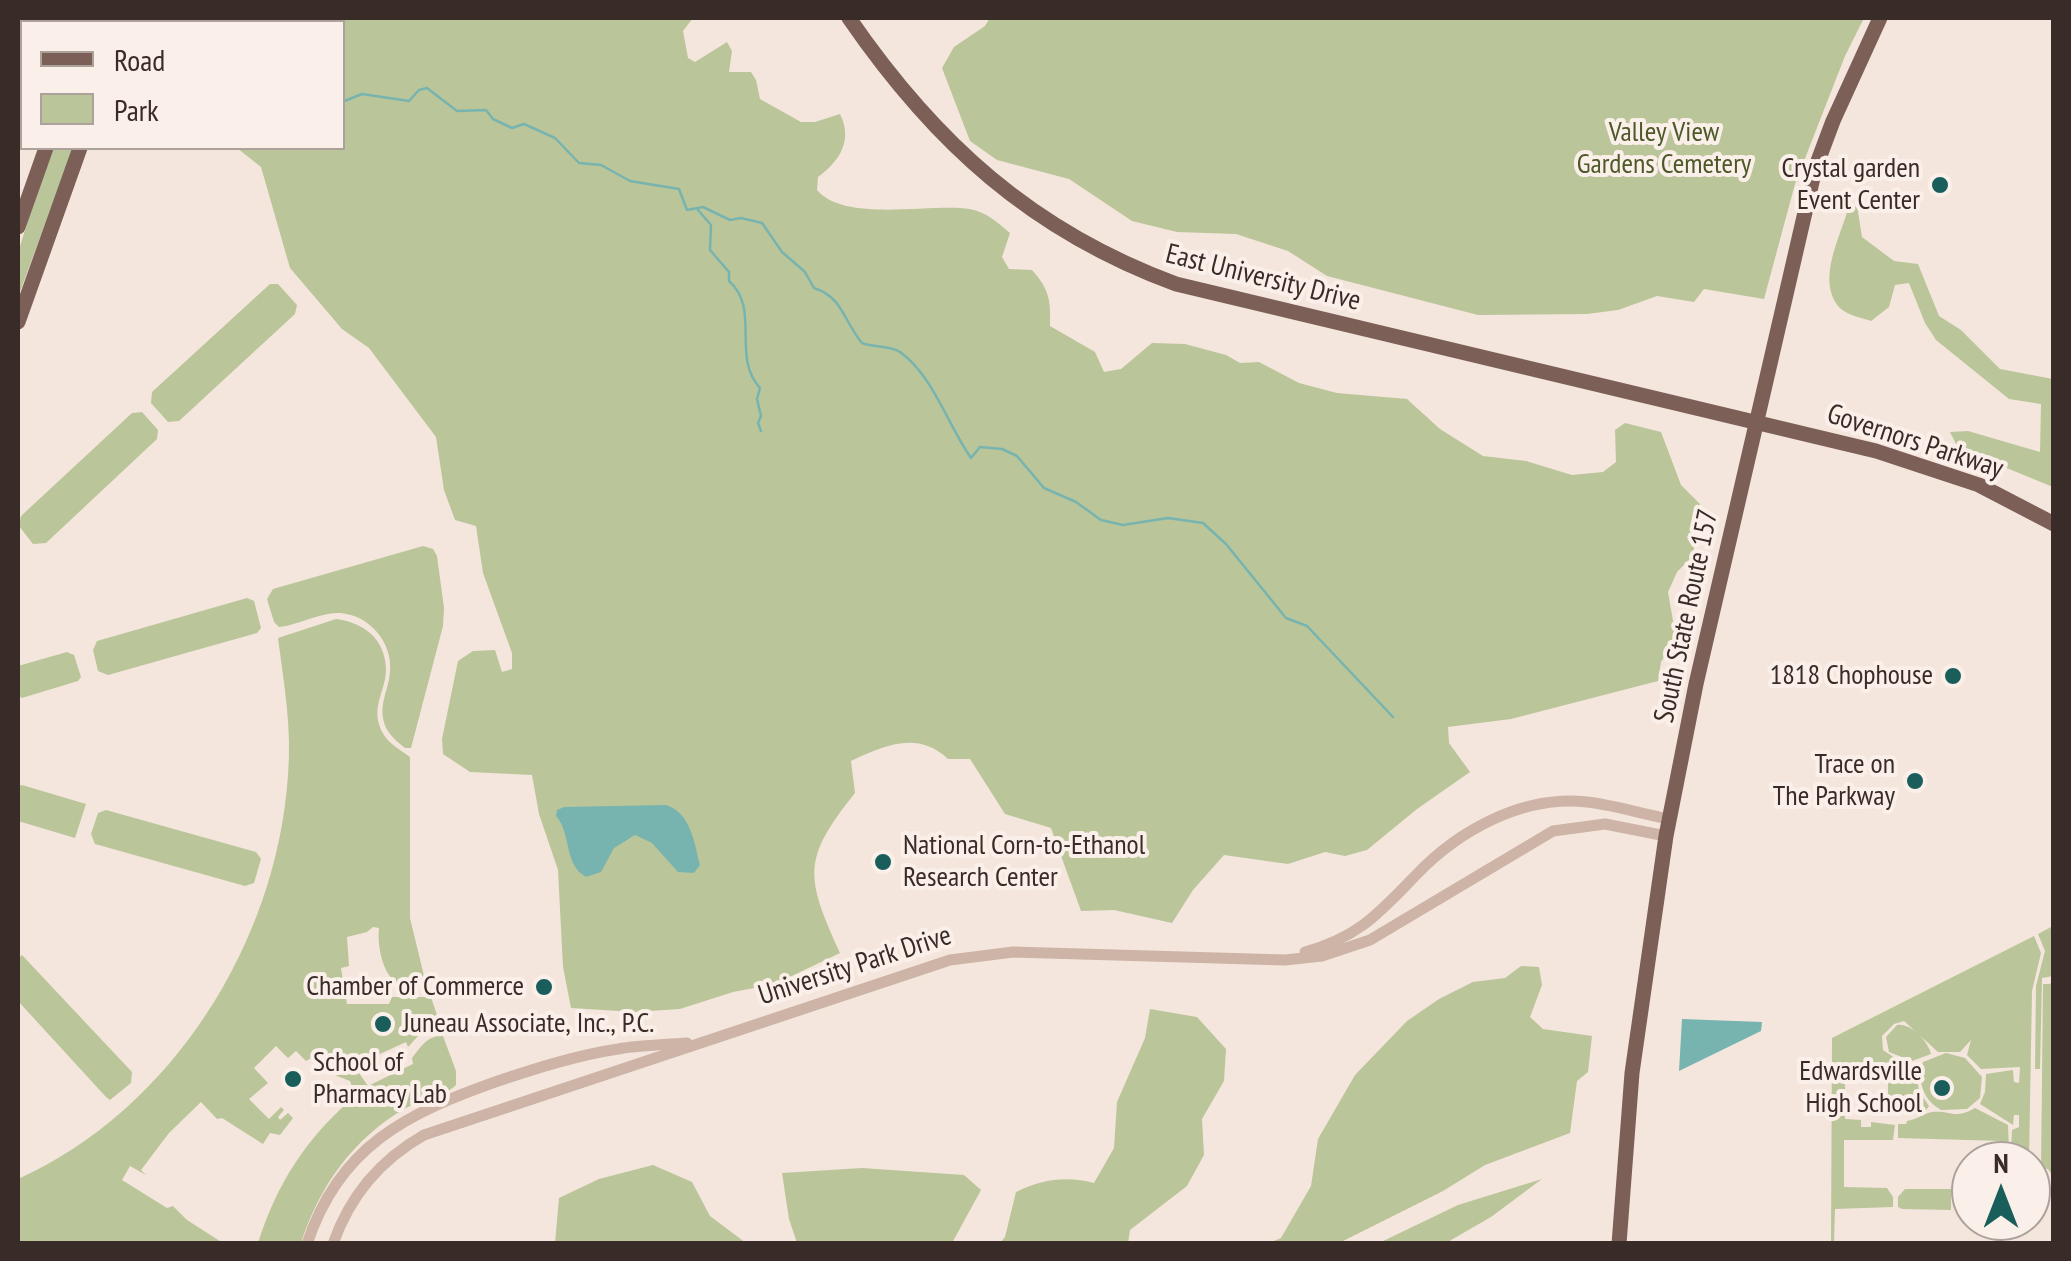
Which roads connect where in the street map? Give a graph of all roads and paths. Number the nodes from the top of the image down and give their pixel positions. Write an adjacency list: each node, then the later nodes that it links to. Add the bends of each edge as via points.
1 (848, 18): 7 (main road, East University Drive, via 970,163 1054,228 1121,263 1176,284)
2 (1880, 18): 7 (main road, South State Route 157, via 1815,169)
3 (45, 150): 5 (main road)
4 (79, 150): 6 (main road)
5 (18, 226)
6 (18, 322)
7 (1756, 422): 8 (main road, Governors Parkway, via 1943,472); 9 (main road, South State Route 157)
8 (2054, 524)
9 (1668, 828): 10 (street, University Park Drive, via 1605,824 1553,832 1358,946 1302,959); 10 (street, University Park Drive, via 1586,802 1510,812 1444,850 1361,929 1323,948); 14 (main road, South State Route 157, via 1632,1073)
10 (1256, 959): 11 (street, University Park Drive, via 974,955)
11 (711, 1040): 12 (street, University Park Drive, via 592,1054 409,1116 370,1144 339,1179); 13 (street, University Park Drive, via 424,1136 368,1179)
12 (307, 1244)
13 (333, 1244)
14 (1620, 1244)

